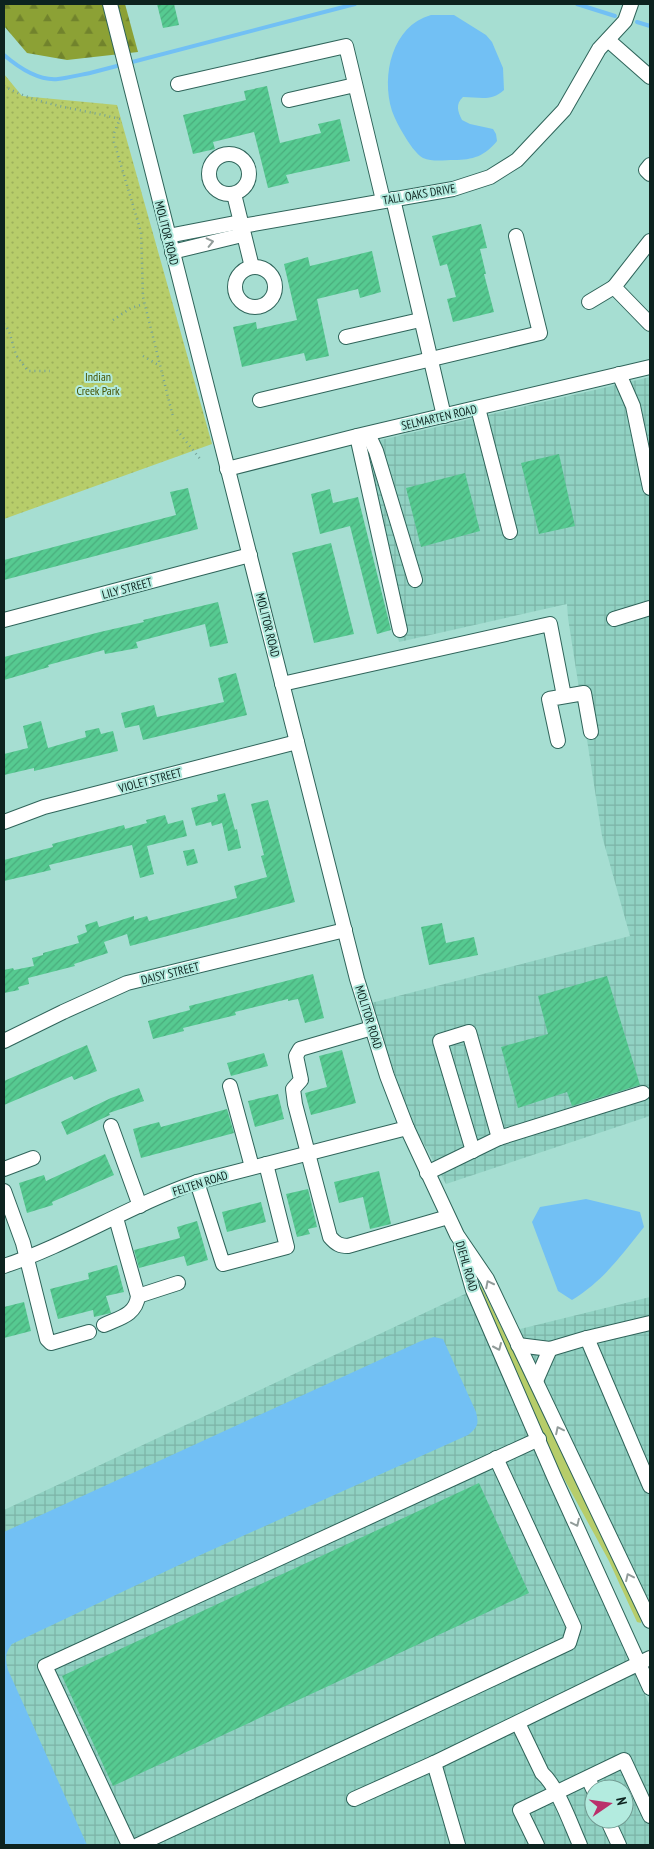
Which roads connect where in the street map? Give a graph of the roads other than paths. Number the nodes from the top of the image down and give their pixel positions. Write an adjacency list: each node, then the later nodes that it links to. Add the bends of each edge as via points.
1 (110, 4): 13 (street, MOLITOR ROAD)
2 (631, 4): 3 (street, TALL OAKS DRIVE, via 625,21)
3 (608, 40): 4 (street); 11 (street, TALL OAKS DRIVE, via 599,49 564,110 517,160 490,177 453,189)
4 (650, 77)
5 (178, 84): 6 (street, via 346,46)
6 (355, 85): 7 (street); 11 (street)
7 (289, 100)
8 (650, 164): 9 (street, via 646,170)
9 (650, 174)
10 (234, 194): 12 (street)
11 (388, 200): 12 (street, TALL OAKS DRIVE); 20 (street)
12 (242, 226): 13 (street, TALL OAKS DRIVE, via 235,223); 16 (street, TALL OAKS DRIVE, one-way to 12, via 238,236); 17 (street)
13 (168, 236): 16 (street, MOLITOR ROAD)
14 (516, 236): 23 (street, via 540,333)
15 (650, 241): 18 (street)
16 (172, 252): 30 (street, MOLITOR ROAD)
17 (252, 267)
18 (614, 287): 19 (street); 21 (street)
19 (588, 302)
20 (420, 320): 22 (street); 23 (street)
21 (650, 324)
22 (346, 338)
23 (429, 359): 26 (street); 28 (street)
24 (650, 367): 25 (street, SELMARTEN ROAD)
25 (619, 374): 27 (street, SELMARTEN ROAD); 31 (street, via 633,406)
26 (260, 400)
27 (478, 408): 28 (street, SELMARTEN ROAD); 32 (street)
28 (444, 416): 29 (street, SELMARTEN ROAD)
29 (363, 435): 30 (street, SELMARTEN ROAD); 34 (street, via 376,451); 38 (street)
30 (228, 469): 33 (street, MOLITOR ROAD)
31 (650, 488)
32 (510, 532)
33 (250, 555): 37 (street, LILY STREET); 39 (street, MOLITOR ROAD)
34 (415, 580)
35 (650, 608): 36 (street)
36 (614, 619)
37 (4, 620)
38 (400, 630)
39 (282, 684): 40 (street, via 550,624); 43 (street, MOLITOR ROAD)
40 (564, 696): 41 (street, via 584,692); 42 (street, via 549,699)
41 (591, 732)
42 (558, 741)
43 (297, 742): 44 (street, VIOLET STREET, via 44,807); 45 (street, MOLITOR ROAD)
44 (4, 822)
45 (344, 930): 46 (street, MOLITOR ROAD); 47 (street, DAISY STREET, via 127,983)
46 (372, 1028): 51 (street, MOLITOR ROAD); 54 (street, via 300,1049 296,1056 301,1080 293,1089)
47 (4, 1041)
48 (230, 1086): 56 (street)
49 (643, 1094): 52 (street)
50 (111, 1126): 61 (street)
51 (407, 1128): 54 (street, FELTEN ROAD); 58 (street, MOLITOR ROAD)
52 (499, 1138): 53 (street); 53 (street, via 469,1032 440,1041)
53 (473, 1151): 58 (street)
54 (308, 1153): 56 (street, FELTEN ROAD); 62 (street, via 330,1237 341,1246)
55 (33, 1158): 57 (street)
56 (259, 1165): 59 (street, FELTEN ROAD); 59 (street, via 286,1246 223,1264)
57 (4, 1169)
58 (427, 1173): 62 (street, MOLITOR ROAD)
59 (197, 1182): 61 (street, FELTEN ROAD)
60 (4, 1191): 65 (street)
61 (140, 1206): 63 (street, FELTEN ROAD)
62 (448, 1217): 64 (street, MOLITOR ROAD)
63 (116, 1218): 65 (street, FELTEN ROAD); 68 (street)
64 (457, 1235): 73 (street, DIEHL ROAD, one-way to 64, via 487,1279); 76 (street, DIEHL ROAD, one-way to 76, via 473,1290)
65 (27, 1258): 66 (street, FELTEN ROAD); 71 (street, via 49,1342)
66 (4, 1266)
67 (178, 1283): 68 (street)
68 (138, 1296): 70 (street, via 134,1310)
69 (650, 1323): 72 (street)
70 (104, 1325)
71 (89, 1332)
72 (587, 1338): 74 (street); 78 (street)
73 (518, 1345): 74 (street); 75 (street, DIEHL ROAD)
74 (550, 1349): 75 (street)
75 (536, 1381): 79 (street, DIEHL ROAD, one-way to 75)
76 (538, 1439): 77 (street); 80 (street, DIEHL ROAD, one-way to 80)
77 (496, 1458): 89 (street, via 45,1666); 90 (street, via 574,1627 569,1643)
78 (650, 1486)
79 (650, 1621)
80 (645, 1661): 81 (street, DIEHL ROAD); 82 (street)
81 (650, 1688)
82 (522, 1721): 83 (street); 85 (street, via 549,1770 548,1779)
83 (434, 1763): 86 (street); 91 (street)
84 (588, 1778): 85 (street); 87 (street, via 624,1760)
85 (556, 1793): 92 (street, via 520,1810); 93 (street)
86 (354, 1799)
87 (650, 1816)
88 (612, 1829): 94 (street)
89 (129, 1845)
90 (138, 1845)
91 (458, 1845)
92 (537, 1845)
93 (580, 1845)
94 (620, 1845)

